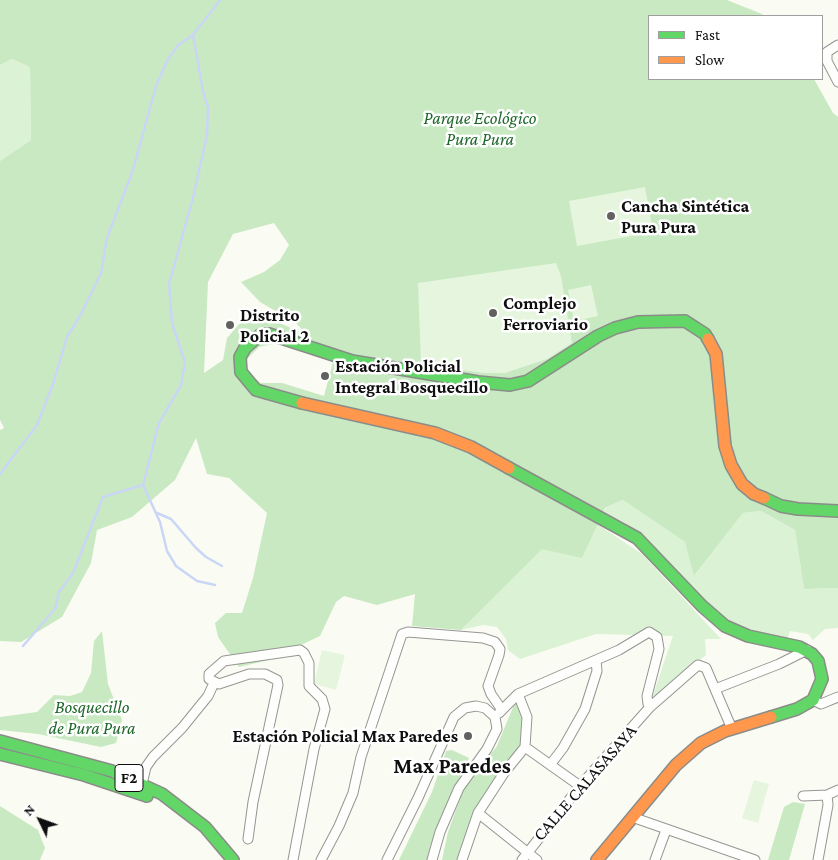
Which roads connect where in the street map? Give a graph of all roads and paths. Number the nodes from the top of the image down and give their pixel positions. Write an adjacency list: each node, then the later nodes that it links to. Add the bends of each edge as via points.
1 (838, 45): 2 (street, via 827,52 827,61)
2 (838, 82)
3 (838, 510): 4 (main road, via 781,506 760,498 742,484 725,446 716,354 705,334 685,321 638,322 615,328 528,381 510,385 352,360 269,334 252,340 240,357 241,372 247,382 262,393 434,433 471,447 636,538 725,626 748,636)
4 (807, 650): 7 (street); 10 (main road, via 818,661 822,671 819,690)
5 (596, 660): 8 (street); 11 (street, via 653,632 659,641 657,664 647,696); 18 (street, via 595,680 585,709)
6 (214, 683): 19 (street, via 208,696 182,728 153,757 146,767); 27 (street, via 258,674 277,680); 31 (street, via 209,680 209,674 224,661 300,650 309,663 309,686 322,699 325,709)
7 (715, 689): 11 (street, CALLE CALASASAYA, via 701,664); 14 (street)
8 (518, 694): 12 (street); 16 (street, via 527,717)
9 (838, 697): 10 (street, via 821,704)
10 (812, 700): 14 (main road, via 797,709)
11 (650, 707): 20 (street, CALLE CALASASAYA)
12 (502, 710): 13 (street); 32 (street, via 488,686 500,649 495,642 483,638 404,633 361,757 353,793)
13 (495, 717): 33 (street, via 485,708 476,706 465,708 454,717); 34 (street, via 497,729 494,738 458,788)
14 (732, 728): 25 (main road, via 689,752)
15 (0, 741): 19 (main road, F2, via 112,772)
16 (525, 747): 18 (street); 24 (street)
17 (0, 754): 29 (main road, F2, via 98,780 158,801 201,833)
18 (550, 765): 20 (street)
19 (142, 784): 30 (main road, F2, via 192,815)
20 (580, 786): 28 (street, CALLE CALASASAYA)
21 (838, 790): 22 (street)
22 (827, 795): 23 (street); 41 (street)
23 (803, 796)
24 (478, 813): 28 (street); 35 (street)
25 (632, 817): 26 (street); 38 (main road)
26 (666, 830): 39 (street); 40 (street)
27 (248, 839)
28 (527, 851): 36 (street, CALLE CALASASAYA); 37 (street)
29 (224, 860)
30 (233, 860)
31 (293, 860)
32 (320, 860)
33 (387, 860)
34 (432, 860)
35 (462, 860)
36 (522, 860)
37 (537, 860)
38 (597, 860)
39 (655, 860)
40 (755, 860)
41 (818, 860)

